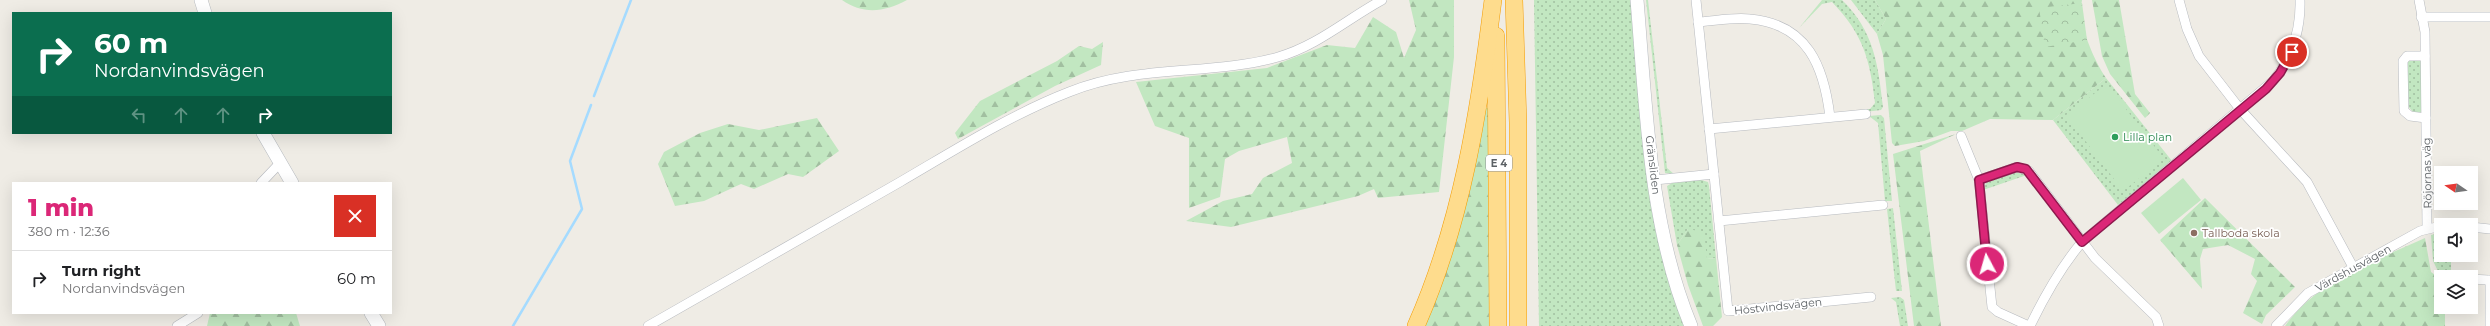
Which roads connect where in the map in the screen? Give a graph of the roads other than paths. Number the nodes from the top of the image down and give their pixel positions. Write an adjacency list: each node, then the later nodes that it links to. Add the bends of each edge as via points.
1 (201, 0): 10 (street)
2 (1382, 0): 43 (street, via 1315,41 1280,56 1233,65 1136,74 1098,82 1048,100 974,139)
3 (1494, 0): 44 (highway, via 1462,191 1448,240); 45 (highway, E 4, via 1498,123)
4 (1514, 0): 46 (highway, E 4, via 1518,123)
5 (1637, 0): 24 (street, Gränsliden)
6 (1696, 0): 13 (street, Höstvindsvägen)
7 (2180, 0): 15 (street, via 2187,29 2199,56)
8 (2300, 0): 15 (street, via 2299,28 2286,63 2273,82)
9 (2419, 0): 11 (street, Röjornas väg)
10 (205, 12)
11 (2420, 17): 12 (street); 14 (street, Röjornas väg, via 2425,32)
12 (2490, 17)
13 (1698, 22): 17 (street, via 1749,18 1771,23 1792,33 1810,50 1819,64 1827,92); 19 (street, Höstvindsvägen)
14 (2425, 56): 18 (street, Röjornas väg); 18 (street, via 2407,56 2403,61 2403,68 2404,111 2410,116)
15 (2240, 109): 34 (street); 35 (street, via 2307,182)
16 (1866, 114): 17 (street)
17 (1830, 117): 19 (street)
18 (2426, 118): 31 (street, Röjornas väg)
19 (1710, 129): 23 (street, Höstvindsvägen)
20 (264, 134): 22 (street)
21 (1961, 136): 25 (street)
22 (280, 164): 26 (street); 27 (street)
23 (1714, 174): 24 (street); 29 (street, Höstvindsvägen)
24 (1655, 180): 47 (street, Gränsliden, via 1671,267)
25 (1979, 180): 34 (street, via 2017,167 2026,169); 48 (street, via 1992,307)
26 (263, 182)
27 (291, 182)
28 (1883, 205): 29 (street)
29 (1719, 221): 38 (street, Höstvindsvägen, via 1728,311)
30 (2434, 226): 31 (street, Värdshusvägen)
31 (2427, 227): 35 (street, Värdshusvägen)
32 (2478, 228): 33 (street)
33 (2490, 229)
34 (2082, 242): 48 (street, via 2063,264); 49 (street, via 2156,317)
35 (2353, 267): 50 (street, Värdshusvägen, via 2308,293)
36 (2478, 279): 37 (street)
37 (2489, 280): 51 (street)
38 (1871, 297)
39 (196, 314): 41 (street)
40 (372, 314): 42 (street)
41 (177, 326)
42 (379, 326)
43 (648, 326)
44 (1416, 326)
45 (1498, 326)
46 (1518, 326)
47 (1691, 326)
48 (2030, 326)
49 (2159, 326)
50 (2276, 326)
51 (2490, 326)

